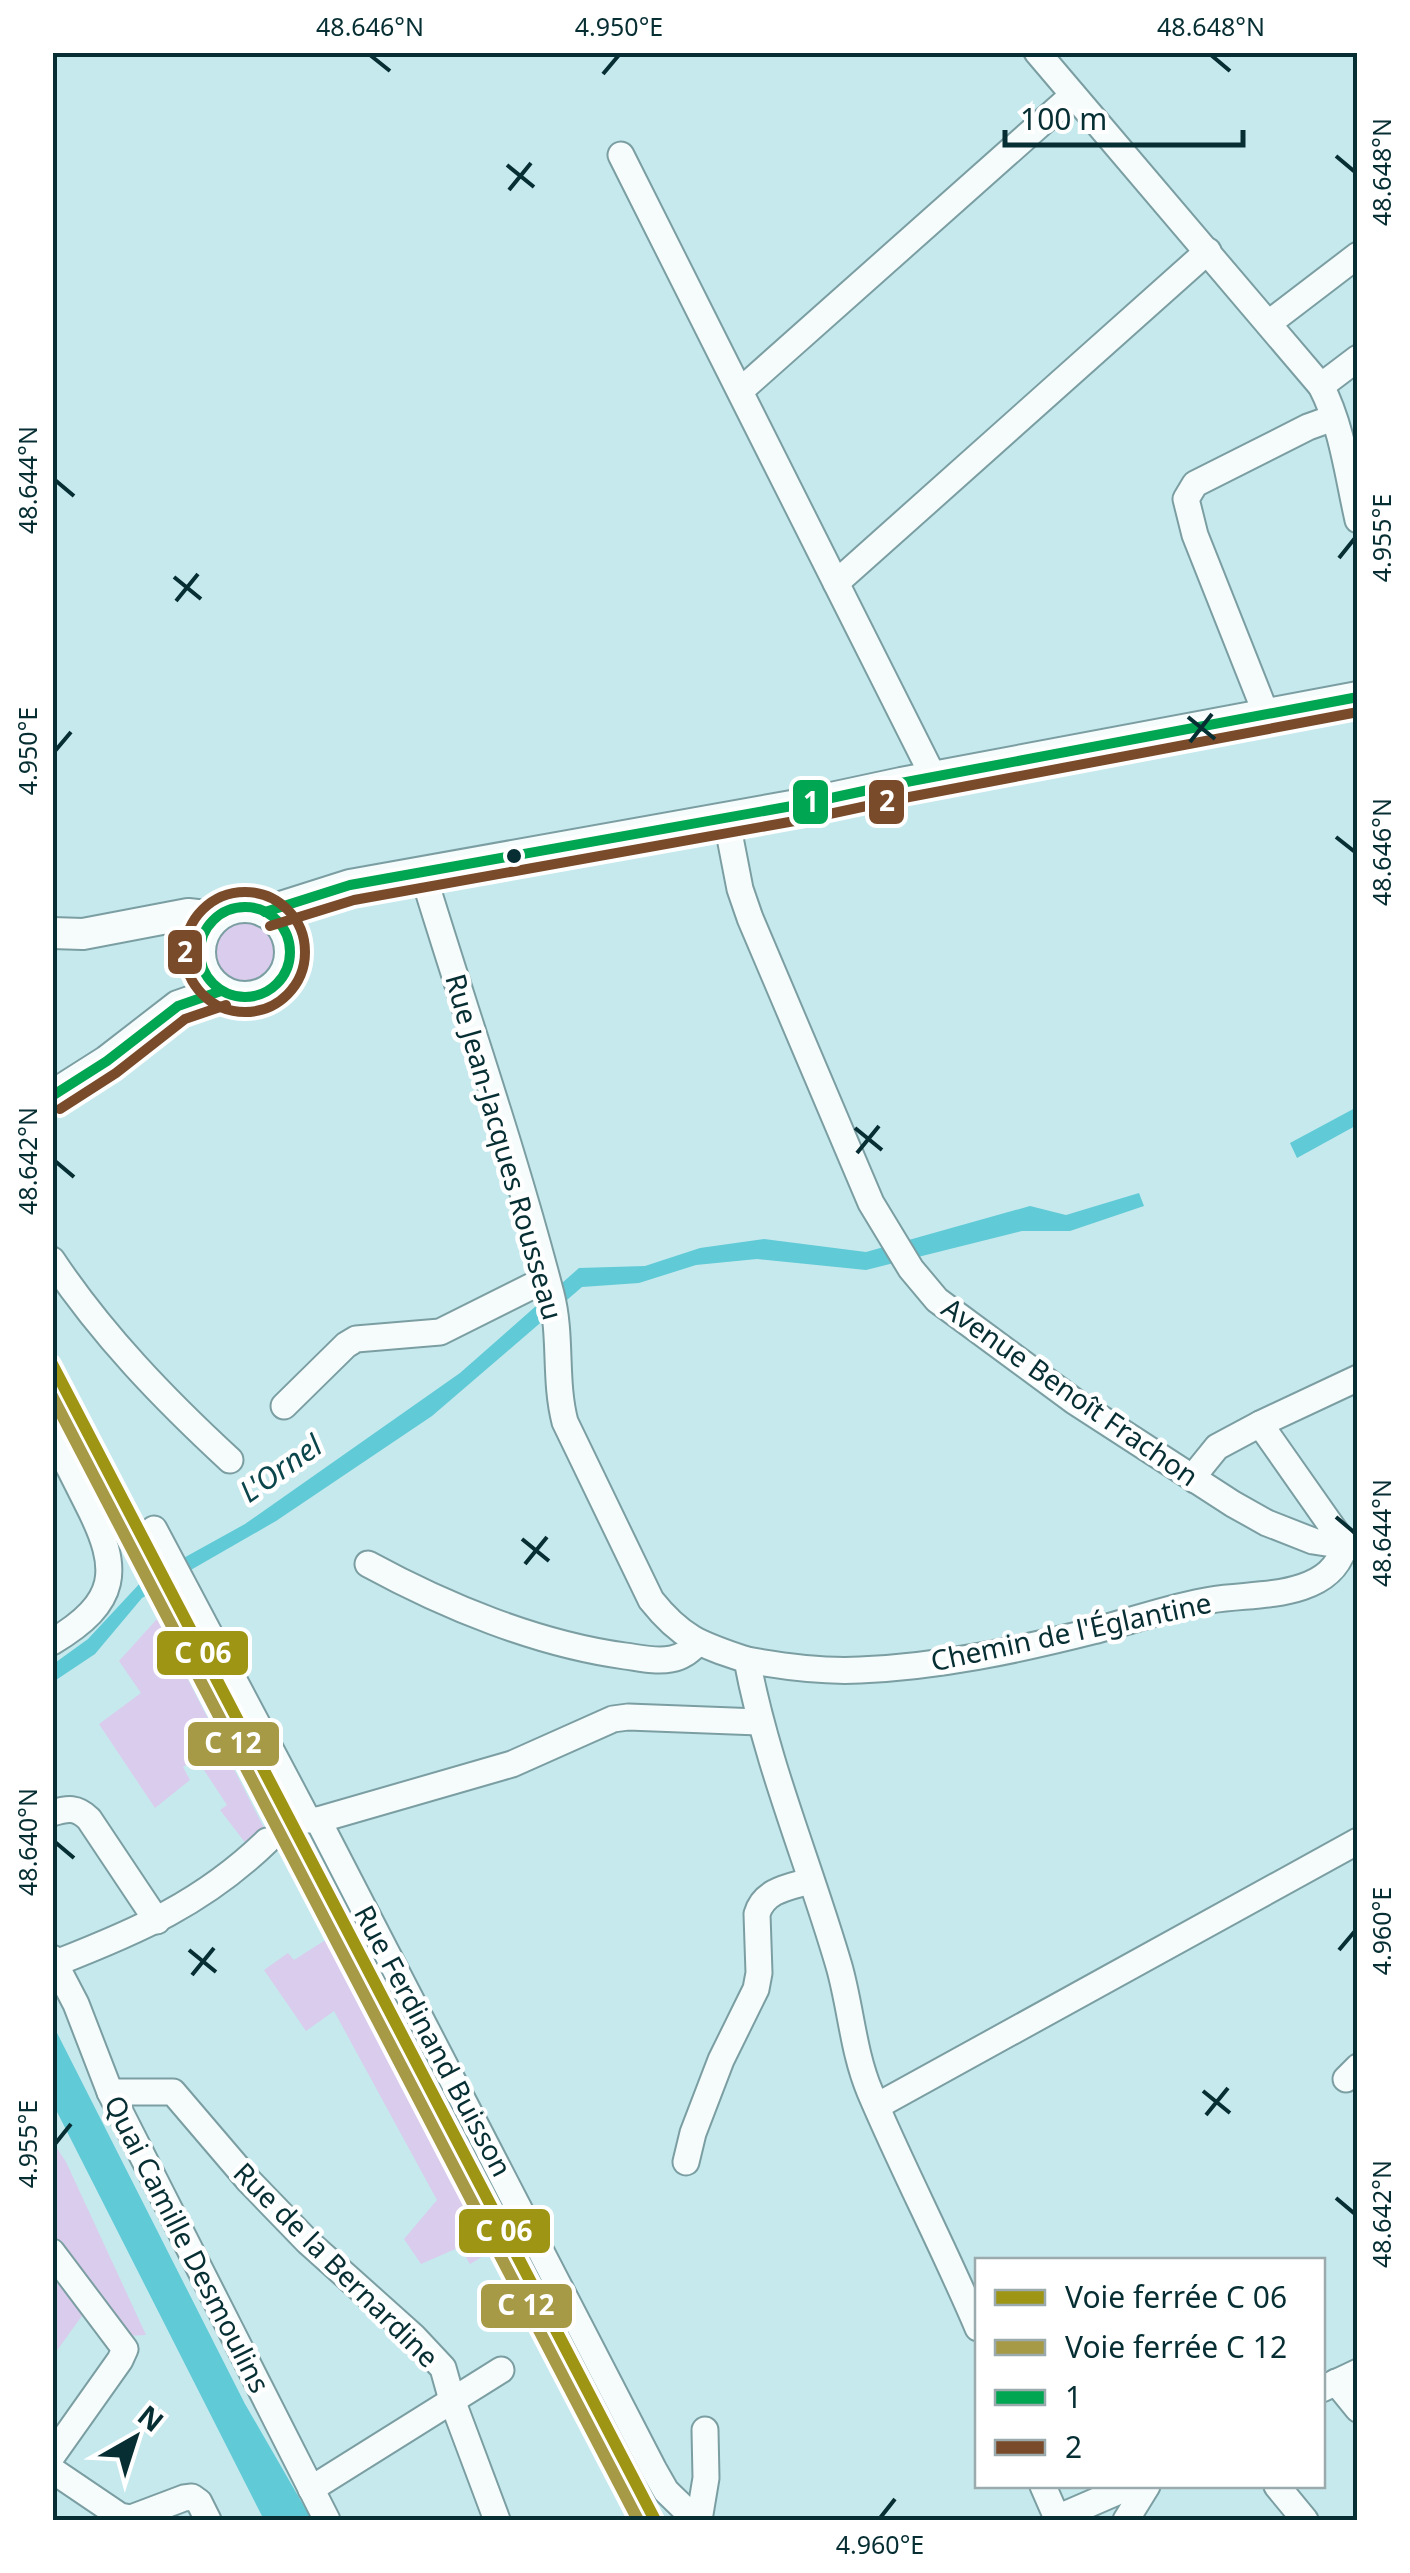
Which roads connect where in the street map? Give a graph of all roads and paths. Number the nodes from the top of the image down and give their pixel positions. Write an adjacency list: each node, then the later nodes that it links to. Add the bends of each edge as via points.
1 (1037, 52): 2 (street)
2 (1073, 95): 4 (street); 9 (street)
3 (621, 155): 9 (street)
4 (1208, 251): 6 (street); 13 (street)
5 (1358, 255): 6 (street)
6 (1269, 323): 8 (street)
7 (1358, 358): 8 (street)
8 (1321, 386): 10 (street)
9 (740, 391): 13 (street)
10 (1333, 418): 11 (street); 15 (street, via 1195,484 1186,499)
11 (1350, 443): 12 (street)
12 (1358, 520)
13 (836, 583): 16 (street)
14 (1358, 698): 15 (main road)
15 (1266, 714): 16 (main road)
16 (933, 776): 17 (main road)
17 (726, 818): 18 (main road); 36 (street, Avenue Benoît Frachon, via 750,918 871,1202 911,1270 964,1322)
18 (422, 871): 19 (main road); 30 (street, Rue Jean-Jacques Rousseau)
19 (328, 891): 20 (main road); 24 (main road)
20 (265, 912): 21 (main road, via 246,906); 24 (main road)
21 (216, 916): 22 (main road); 25 (main road, via 204,931)
22 (156, 921): 23 (main road); 25 (main road, via 182,930)
23 (52, 933)
24 (288, 940): 26 (main road, via 286,970 272,988 242,997)
25 (200, 957): 26 (main road); 27 (main road)
26 (222, 990): 27 (main road)
27 (178, 1006): 28 (main road)
28 (52, 1096)
29 (52, 1260): 35 (street, via 146,1378)
30 (550, 1295): 32 (street, via 440,1332 356,1339); 43 (street, Rue Jean-Jacques Rousseau, via 560,1403 573,1441 651,1600)
31 (1358, 1378): 33 (street)
32 (284, 1406)
33 (1260, 1424): 36 (street, via 1217,1447); 39 (street)
34 (52, 1434): 42 (street, via 99,1527 110,1570 97,1606)
35 (230, 1460)
36 (1195, 1480): 38 (street, Avenue Benoît Frachon, via 1267,1523)
37 (154, 1528): 47 (street, Rue Ferdinand Buisson)
38 (1313, 1541): 39 (street, Avenue Benoît Frachon); 41 (street, via 1304,1566)
39 (1350, 1548): 41 (street, Chemin de l'Églantine, via 1326,1576)
40 (368, 1564): 43 (street, via 444,1601 608,1654 674,1659)
41 (1276, 1594): 44 (street, Chemin de l'Églantine, via 1210,1600 920,1665 820,1670)
42 (52, 1642)
43 (698, 1643): 44 (street, Rue Jean-Jacques Rousseau)
44 (747, 1660): 45 (street)
45 (759, 1722): 47 (street, via 613,1720 512,1764); 50 (street)
46 (52, 1812): 51 (street, via 72,1808 89,1819)
47 (313, 1820): 73 (street, Rue Ferdinand Buisson, via 654,2470)
48 (267, 1841): 51 (street, via 213,1887)
49 (1358, 1841): 54 (street)
50 (810, 1880): 54 (street); 55 (street, via 768,1895 760,1905 756,1988 720,2060)
51 (157, 1921): 52 (street)
52 (54, 1960): 53 (street, Quai Camille Desmoulins)
53 (110, 2092): 60 (street, Rue de la Bernardine, via 173,2092 249,2182 443,2368); 69 (street, Quai Camille Desmoulins)
54 (877, 2106): 57 (street)
55 (686, 2162)
56 (52, 2252): 63 (street, via 125,2349)
57 (975, 2321)
58 (501, 2370): 60 (street)
59 (1339, 2381): 61 (street)
60 (452, 2400): 69 (street); 72 (street, Rue de la Bernardine)
61 (1358, 2409)
62 (705, 2430): 73 (street, Rue Ferdinand Buisson)
63 (52, 2456)
64 (52, 2470): 70 (street, via 120,2516 192,2497)
65 (1044, 2488): 74 (street)
66 (1126, 2488): 74 (street)
67 (1146, 2488): 75 (street)
68 (1279, 2488): 76 (street)
69 (311, 2489): 71 (street, Quai Camille Desmoulins)
70 (208, 2520)
71 (327, 2520)
72 (497, 2520)
73 (698, 2520)
74 (1057, 2520)
75 (1126, 2520)
76 (1306, 2520)

